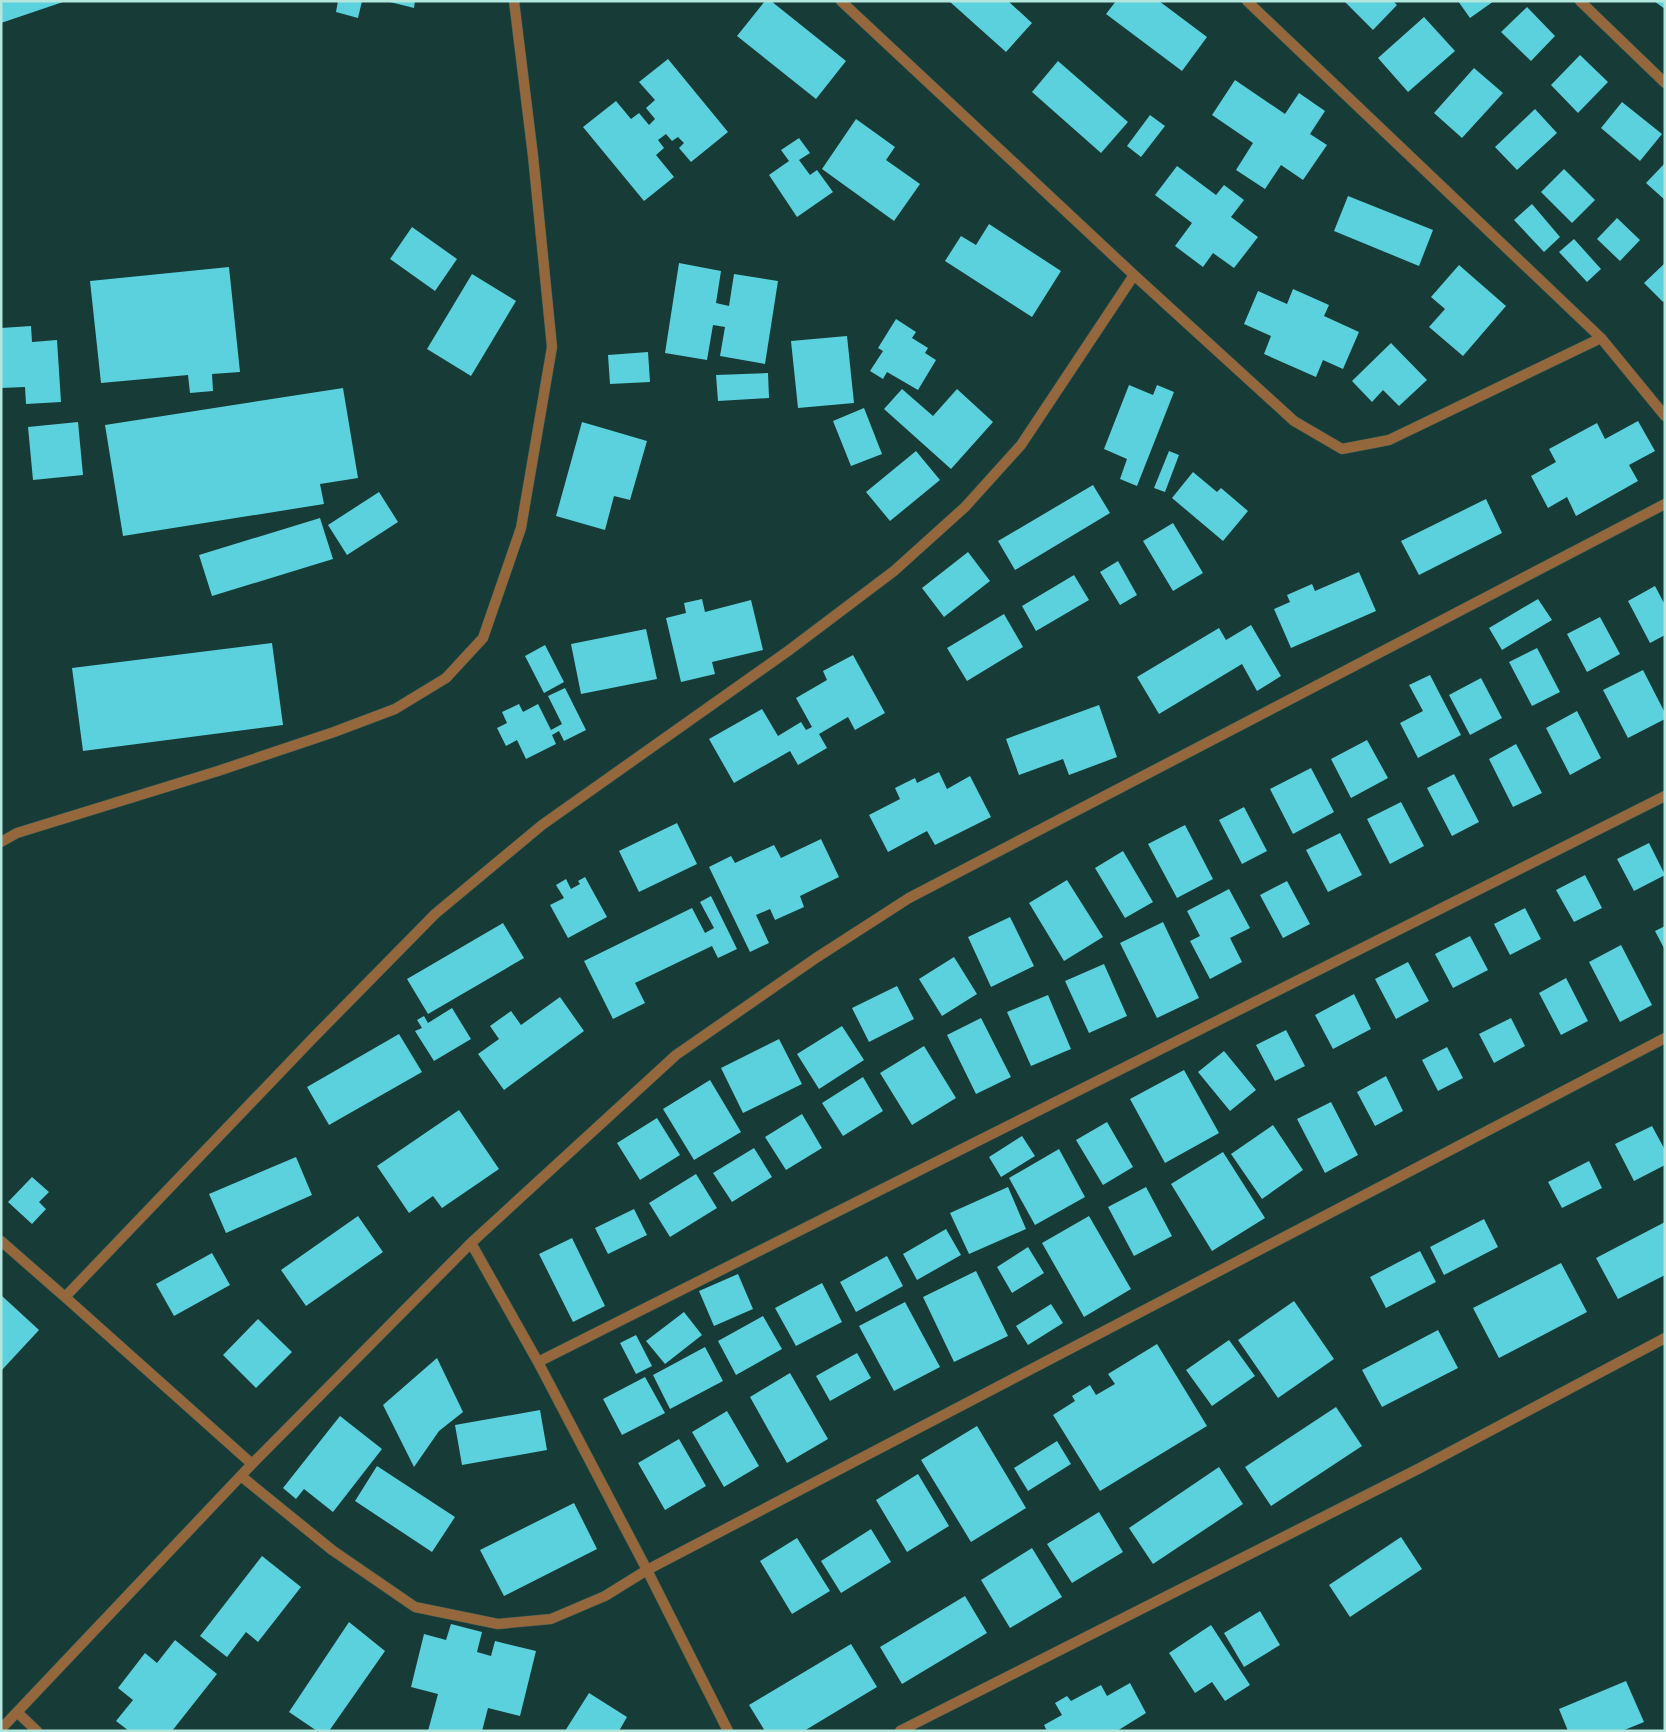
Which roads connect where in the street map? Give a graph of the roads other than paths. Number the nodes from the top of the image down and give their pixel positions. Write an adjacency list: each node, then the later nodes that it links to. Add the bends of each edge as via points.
1 (514, 1): 11 (street, via 552,347 521,528 483,638 446,678 395,709 218,771 17,833)
2 (841, 1): 6 (street)
3 (1247, 1): 7 (street)
4 (1580, 1): 5 (street)
5 (1665, 83)
6 (1134, 275): 7 (street, via 1294,421 1342,449 1389,440); 15 (street, via 1021,445 965,507 894,571 788,651 542,825 435,914)
7 (1601, 338): 8 (street)
8 (1665, 416)
9 (1665, 504): 14 (street, via 909,898 676,1055)
10 (1665, 796): 17 (street)
11 (1, 842)
12 (1665, 1038): 20 (street)
13 (1, 1241): 15 (street)
14 (471, 1244): 17 (street); 18 (street)
15 (65, 1296): 18 (street)
16 (1665, 1338): 25 (street, via 1418,1469)
17 (538, 1362): 20 (street)
18 (252, 1464): 19 (street)
19 (241, 1476): 20 (street, via 332,1550 414,1607 498,1624 551,1619 605,1596); 21 (street)
20 (647, 1570): 24 (street)
21 (17, 1712): 22 (street); 23 (street)
22 (1, 1729)
23 (37, 1731)
24 (728, 1731)
25 (900, 1731)

